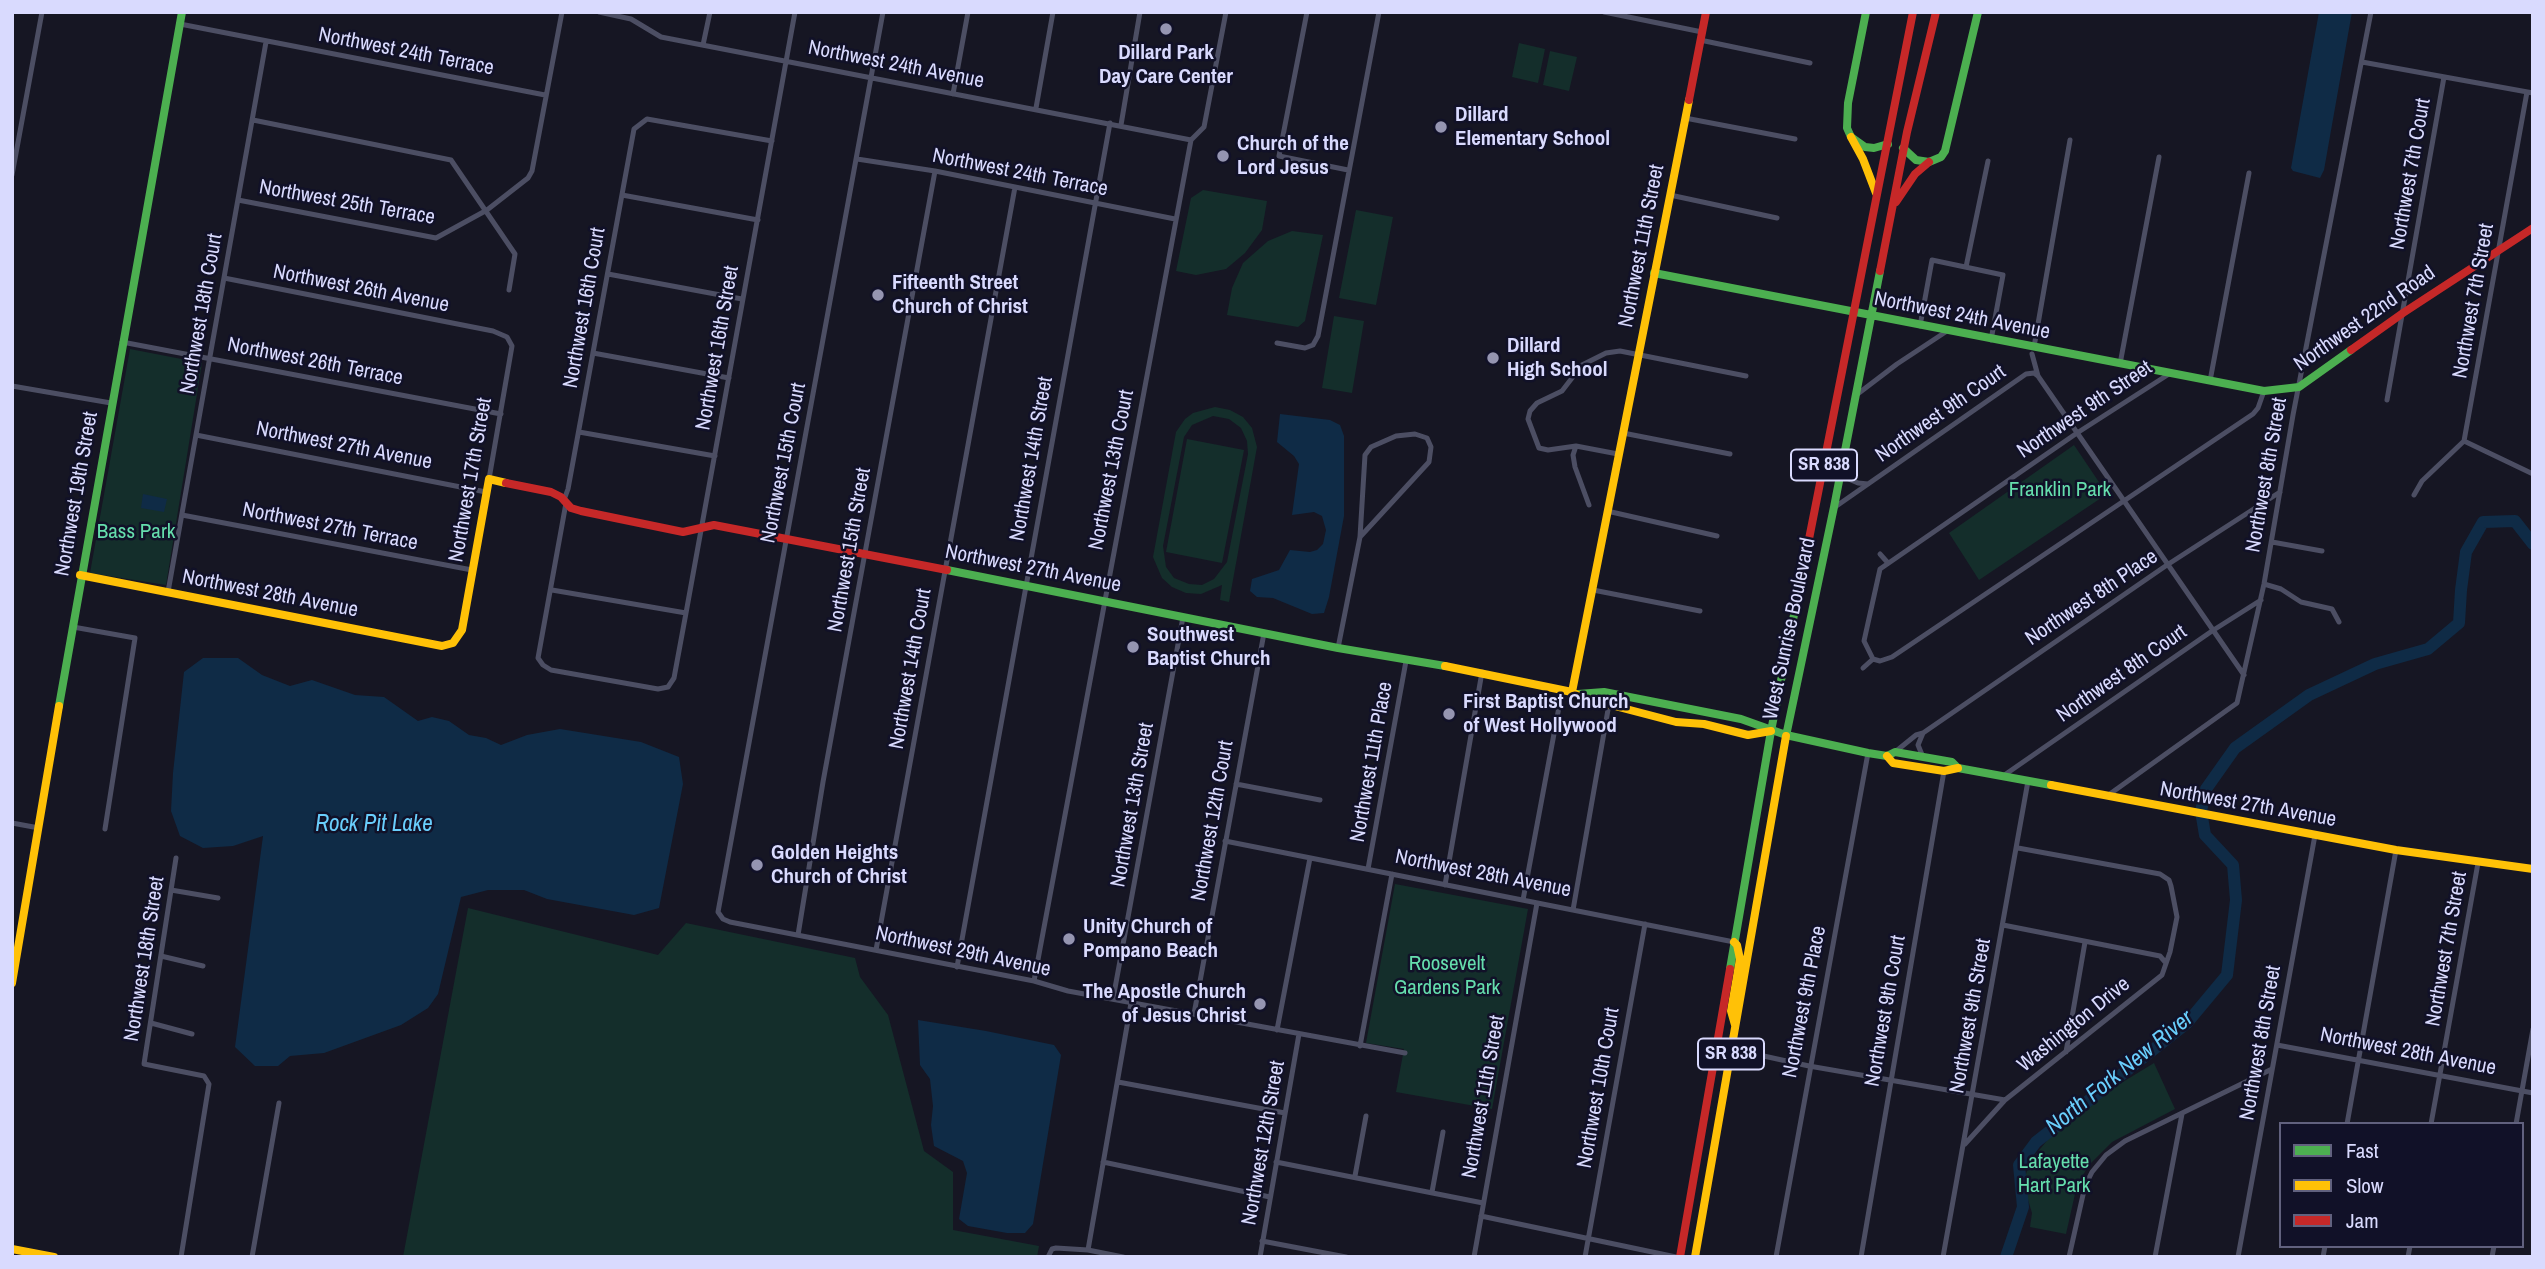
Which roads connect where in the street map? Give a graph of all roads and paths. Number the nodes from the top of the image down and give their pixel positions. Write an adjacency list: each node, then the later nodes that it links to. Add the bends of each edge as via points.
1 (43, 12): 52 (street)
2 (181, 12): 21 (street, Northwest 19th Street)
3 (562, 12): 32 (street)
4 (599, 12): 24 (street, Northwest 24th Avenue, via 631,19 661,37)
5 (710, 12): 24 (street)
6 (795, 12): 25 (street, Northwest 16th Street)
7 (883, 12): 29 (street, Northwest 15th Court)
8 (968, 12): 31 (street)
9 (1054, 12): 33 (street)
10 (1140, 12): 37 (street)
11 (1226, 12): 40 (street, Northwest 13th Court, via 1204,127)
12 (1307, 12): 49 (street, via 1279,156)
13 (1379, 12): 49 (street)
14 (1604, 12): 22 (street)
15 (1706, 12): 22 (street, Northwest 11th Street)
16 (1866, 12): 38 (street, via 1846,113)
17 (1913, 12): 43 (street, West Sunrise Boulevard / SR 838)
18 (1936, 12): 44 (street, West Sunrise Boulevard / SR 838)
19 (1978, 12): 48 (street, via 1945,151)
20 (2371, 12): 26 (street, Northwest 8th Street)
21 (180, 24): 23 (street, Northwest 24th Terrace); 79 (street, Northwest 19th Street)
22 (1701, 36): 27 (street); 34 (street, Northwest 11th Street)
23 (267, 42): 32 (street, Northwest 24th Terrace); 35 (street, Northwest 18th Court)
24 (703, 45): 25 (street, Northwest 24th Avenue)
25 (786, 62): 29 (street, Northwest 24th Avenue); 42 (street, Northwest 16th Street)
26 (2362, 62): 28 (street); 93 (street, Northwest 8th Street)
27 (1810, 63)
28 (2444, 77): 30 (street); 72 (street, Northwest 7th Court)
29 (871, 78): 31 (street, Northwest 24th Avenue); 46 (street, Northwest 15th Court)
30 (2530, 93): 65 (street, Northwest 7th Street)
31 (953, 94): 33 (street, Northwest 24th Avenue)
32 (545, 95): 60 (street, via 532,171)
33 (1036, 108): 36 (street, Northwest 24th Avenue)
34 (1685, 118): 39 (street); 55 (street, Northwest 11th Street)
35 (253, 120): 57 (street, Northwest 18th Court); 60 (street, via 451,160)
36 (1110, 123): 37 (street, Northwest 24th Avenue); 58 (street, Northwest 14th Street)
37 (1121, 125): 40 (street, Northwest 24th Avenue)
38 (1851, 137): 43 (street, via 1869,148); 56 (street)
39 (1795, 139)
40 (1191, 140): 62 (street, Northwest 13th Court)
41 (2070, 140): 81 (street, Northwest 9th Court)
42 (772, 141): 54 (street, Northwest 16th Court, via 647,119 634,129); 63 (street, Northwest 16th Street)
43 (1888, 144): 56 (street, West Sunrise Boulevard / SR 838)
44 (1903, 148): 48 (street, via 1916,160); 59 (street, West Sunrise Boulevard / SR 838)
45 (2159, 157): 85 (street, Northwest 9th Street)
46 (858, 159): 50 (street, Northwest 24th Terrace); 124 (street, Northwest 15th Court)
47 (1988, 161): 66 (street)
48 (1929, 162): 59 (street, via 1908,182)
49 (1348, 170): 80 (street, via 1318,336 1305,348)
50 (935, 171): 53 (street, Northwest 24th Terrace); 127 (street, Northwest 15th Street)
51 (2249, 173): 91 (street)
52 (12, 175)
53 (1015, 187): 58 (street, Northwest 24th Terrace); 132 (street, Northwest 14th Court)
54 (622, 195): 63 (street); 68 (street, Northwest 16th Court)
55 (1670, 195): 61 (street); 67 (street, Northwest 11th Street)
56 (1877, 197): 73 (street, West Sunrise Boulevard / SR 838)
57 (238, 200): 60 (street, Northwest 25th Terrace, via 436,238); 69 (street, Northwest 18th Court)
58 (1095, 205): 62 (street, Northwest 24th Terrace); 135 (street, Northwest 14th Street)
59 (1891, 209): 74 (street, West Sunrise Boulevard / SR 838)
60 (487, 210): 70 (street, via 515,254)
61 (1777, 218)
62 (1175, 219): 140 (street, Northwest 13th Court)
63 (758, 220): 71 (street, Northwest 16th Street)
64 (2533, 228): 65 (street, Northwest 22nd Road)
65 (2499, 251): 72 (street, Northwest 22nd Road); 103 (street, Northwest 7th Street)
66 (1966, 267): 75 (street, via 1933,260); 78 (street, via 2003,275)
67 (1654, 273): 73 (street, Northwest 24th Avenue); 83 (street, Northwest 11th Street)
68 (608, 274): 71 (street); 82 (street, Northwest 16th Court)
69 (223, 278): 76 (street, Northwest 26th Avenue); 84 (street, Northwest 18th Court)
70 (509, 290)
71 (742, 299): 90 (street, Northwest 16th Street)
72 (2403, 313): 93 (street, Northwest 22nd Road); 96 (street, Northwest 7th Court)
73 (1854, 314): 74 (street, Northwest 24th Avenue); 159 (street, West Sunrise Boulevard / SR 838)
74 (1869, 317): 75 (street, Northwest 24th Avenue); 95 (street, West Sunrise Boulevard / SR 838)
75 (1920, 326): 77 (street, Northwest 24th Avenue)
76 (493, 331): 98 (street, Northwest 17th Street, via 507,337 512,346)
77 (1947, 331): 78 (street, Northwest 24th Avenue); 95 (street)
78 (1991, 340): 81 (street, Northwest 24th Avenue)
79 (122, 342): 84 (street, Northwest 26th Terrace); 97 (street, Northwest 19th Street)
80 (1277, 343)
81 (2033, 351): 85 (street, Northwest 24th Avenue); 86 (street); 88 (street, Northwest 9th Court)
82 (593, 353): 90 (street); 99 (street, Northwest 16th Court)
83 (1638, 354): 89 (street); 100 (street, Northwest 11th Street); 104 (street, via 1620,351 1593,358 1562,391 1530,411 1528,419 1539,449)
84 (209, 357): 98 (street, Northwest 26th Terrace); 102 (street, Northwest 18th Court)
85 (2120, 364): 87 (street, Northwest 24th Avenue)
86 (2026, 374): 88 (street, Northwest 9th Court); 111 (street, Northwest 9th Court)
87 (2169, 374): 91 (street, Northwest 24th Avenue); 101 (street, Northwest 9th Street)
88 (2036, 375): 101 (street)
89 (1746, 376)
90 (729, 378): 107 (street, Northwest 16th Street)
91 (2210, 381): 94 (street, Northwest 24th Avenue)
92 (12, 386): 97 (street)
93 (2300, 387): 94 (street, Northwest 22nd Road); 113 (street, Northwest 8th Street)
94 (2264, 391): 115 (street, via 2253,414)
95 (1856, 396): 108 (street, West Sunrise Boulevard / SR 838)
96 (2387, 400)
97 (111, 403): 133 (street, Northwest 19th Street)
98 (501, 414): 110 (street, Northwest 17th Street)
99 (579, 432): 107 (street); 116 (street, Northwest 16th Court)
100 (1623, 433): 105 (street, Northwest 11th Street); 106 (street)
101 (2077, 433): 115 (street); 129 (street, Northwest 9th Street)
102 (196, 435): 112 (street, Northwest 27th Avenue); 120 (street, Northwest 18th Court)
103 (2464, 441): 109 (street); 114 (street, via 2422,481)
104 (1576, 446): 105 (street); 117 (street, via 1575,467)
105 (1619, 454): 119 (street, Northwest 11th Street)
106 (1730, 454)
107 (715, 456): 121 (street, Northwest 16th Street)
108 (1840, 471): 111 (street, Northwest 9th Court, via 1844,477); 118 (street, West Sunrise Boulevard / SR 838)
109 (2533, 474)
110 (489, 479): 112 (street, Northwest 17th Street); 116 (street, Northwest 27th Avenue, via 551,492)
111 (1868, 484): 118 (street, Northwest 9th Court)
112 (486, 492): 131 (street, Northwest 17th Street)
113 (2280, 492): 125 (street, Northwest 8th Street); 130 (street, Northwest 8th Place)
114 (2414, 495)
115 (2123, 500): 130 (street); 150 (street, via 1892,657)
116 (565, 501): 121 (street, Northwest 27th Avenue, via 581,511 683,532); 136 (street, Northwest 16th Court)
117 (1589, 505)
118 (1834, 507): 161 (street, West Sunrise Boulevard / SR 838)
119 (1607, 511): 122 (street); 137 (street, Northwest 11th Street)
120 (182, 515): 131 (street, Northwest 27th Terrace); 138 (street, Northwest 18th Court)
121 (702, 528): 124 (street, Northwest 27th Avenue, via 714,525); 142 (street, Northwest 16th Street)
122 (1717, 536)
123 (1360, 537): 123 (street, via 1365,455 1371,447 1396,436 1415,433 1427,438 1429,462); 149 (street)
124 (785, 538): 127 (street, Northwest 27th Avenue); 191 (street, Northwest 15th Court, via 718,903)
125 (2272, 542): 126 (street); 134 (street, Northwest 8th Street)
126 (2322, 551)
127 (865, 554): 132 (street, Northwest 27th Avenue); 194 (street, Northwest 15th Street)
128 (1880, 554): 129 (street)
129 (1888, 564): 150 (street, Northwest 9th Street, via 1880,569 1864,641)
130 (2167, 565): 146 (street); 160 (street, Northwest 8th Place)
131 (472, 570): 148 (street, Northwest 17th Street, via 462,631)
132 (945, 570): 135 (street, Northwest 27th Avenue); 197 (street, Northwest 14th Court)
133 (80, 575): 138 (street, Northwest 28th Avenue); 145 (street, Northwest 19th Street)
134 (2264, 584): 139 (street, Northwest 8th Street); 144 (street, via 2301,602 2332,609)
135 (1025, 587): 140 (street, Northwest 27th Avenue); 201 (street, Northwest 14th Street)
136 (552, 590): 142 (street); 155 (street, Northwest 16th Court, via 538,658 543,665 658,689)
137 (1593, 590): 141 (street); 157 (street, Northwest 11th Street)
138 (168, 592): 148 (street, Northwest 28th Avenue, via 442,646)
139 (2261, 600): 146 (street, Northwest 8th Court); 154 (street, Northwest 8th Street)
140 (1104, 601): 143 (street, Northwest 27th Avenue); 202 (street, Northwest 13th Court)
141 (1700, 611)
142 (686, 613): 155 (street, Northwest 16th Street, via 674,678)
143 (1184, 617): 147 (street, Northwest 27th Avenue); 204 (street, Northwest 13th Street)
144 (2339, 622)
145 (73, 627): 173 (street, Northwest 19th Street); 174 (street, via 135,638)
146 (2211, 631): 154 (street); 167 (street, Northwest 8th Court)
147 (1264, 633): 149 (street, Northwest 27th Avenue); 169 (street, Northwest 12th Court)
148 (453, 643)
149 (1338, 648): 151 (street, Northwest 27th Avenue)
150 (1873, 659): 152 (street)
151 (1406, 661): 153 (street, Northwest 27th Avenue); 182 (street, Northwest 11th Place)
152 (1863, 668)
153 (1482, 672): 156 (street, Northwest 27th Avenue); 185 (street)
154 (2244, 675): 170 (street, Northwest 8th Street, via 2237,703)
155 (667, 687)
156 (1562, 691): 157 (street, Northwest 27th Avenue); 188 (street)
157 (1575, 693): 158 (street, Northwest 27th Avenue); 159 (street, Northwest 27th Avenue, via 1632,697 1741,719)
158 (1609, 704): 159 (street, Northwest 27th Avenue, via 1676,722 1748,734); 190 (street)
159 (1771, 731): 161 (street, Northwest 27th Avenue); 195 (street, West Sunrise Boulevard / SR 838)
160 (1923, 733): 163 (street, Northwest 8th Place); 164 (street, via 1918,746)
161 (1786, 735): 162 (street, Northwest 27th Avenue); 208 (street, West Sunrise Boulevard / SR 838)
162 (1868, 753): 163 (street, Northwest 27th Avenue); 219 (street, Northwest 9th Place)
163 (1891, 754): 164 (street, Northwest 27th Avenue); 166 (street, Northwest 27th Avenue, via 1893,763)
164 (1923, 757): 165 (street, Northwest 27th Avenue, via 1952,762)
165 (1958, 768): 166 (street, Northwest 27th Avenue); 167 (street, Northwest 27th Avenue)
166 (1944, 772): 222 (street, Northwest 9th Court)
167 (2003, 776): 168 (street, Northwest 27th Avenue)
168 (2028, 781): 170 (street, Northwest 27th Avenue); 177 (street, Northwest 9th Street)
169 (1236, 784): 171 (street); 176 (street, Northwest 12th Court)
170 (2106, 796): 175 (street, Northwest 27th Avenue)
171 (1320, 800)
172 (12, 822): 173 (street)
173 (39, 828): 203 (street, Northwest 19th Street)
174 (106, 829)
175 (2315, 835): 178 (street, Northwest 27th Avenue); 213 (street, Northwest 8th Street)
176 (1225, 841): 180 (street, Northwest 28th Avenue); 206 (street, Northwest 12th Court)
177 (2018, 848): 193 (street, Northwest 9th Street); 199 (street, Washington Drive, via 2160,874 2169,880 2177,917)
178 (2396, 850): 181 (street, Northwest 27th Avenue); 218 (street)
179 (176, 858): 186 (street, Northwest 18th Street)
180 (1310, 858): 182 (street, Northwest 28th Avenue); 210 (street, Northwest 12th Street)
181 (2478, 863): 183 (street, Northwest 27th Avenue); 221 (street, Northwest 7th Street)
182 (1368, 869): 184 (street, Northwest 28th Avenue)
183 (2533, 869)
184 (1392, 874): 185 (street, Northwest 28th Avenue); 214 (street)
185 (1445, 885): 188 (street, Northwest 28th Avenue)
186 (171, 890): 187 (street); 198 (street, Northwest 18th Street)
187 (218, 898)
188 (1522, 900): 189 (street, Northwest 28th Avenue)
189 (1537, 903): 190 (street, Northwest 28th Avenue); 242 (street, Northwest 11th Street)
190 (1573, 910): 192 (street, Northwest 28th Avenue)
191 (723, 919): 194 (street, Northwest 29th Avenue)
192 (1644, 924): 195 (street, Northwest 28th Avenue); 244 (street, Northwest 10th Court)
193 (2003, 925): 196 (street); 226 (street, Northwest 9th Street)
194 (797, 935): 197 (street, Northwest 29th Avenue)
195 (1734, 942): 208 (street, via 1740,959 1731,1011); 246 (street, West Sunrise Boulevard / SR 838)
196 (2085, 942): 199 (street, via 2160,956); 216 (street)
197 (876, 950): 201 (street, Northwest 29th Avenue)
198 (161, 956): 200 (street); 207 (street, Northwest 18th Street)
199 (2166, 963): 216 (street, Washington Drive, via 2162,975)
200 (204, 965)
201 (957, 967): 202 (street, Northwest 29th Avenue)
202 (1034, 981): 204 (street, Northwest 29th Avenue)
203 (12, 982)
204 (1113, 999): 205 (street, Northwest 29th Avenue)
205 (1131, 1003): 206 (street, Northwest 29th Avenue); 223 (street)
206 (1194, 1014): 210 (street, Northwest 29th Avenue)
207 (151, 1023): 211 (street); 250 (street, Northwest 18th Street, via 144,1064 204,1076 209,1084)
208 (1736, 1027): 215 (street, West Sunrise Boulevard / SR 838)
209 (2533, 1029): 224 (street)
210 (1277, 1030): 212 (street, Northwest 29th Avenue)
211 (192, 1034)
212 (1299, 1034): 214 (street, Northwest 29th Avenue); 229 (street, Northwest 12th Street)
213 (2277, 1045): 218 (street, Northwest 28th Avenue); 220 (street, Northwest 8th Street)
214 (1360, 1046): 217 (street, Northwest 29th Avenue)
215 (1732, 1049): 219 (street); 260 (street, West Sunrise Boulevard / SR 838)
216 (2066, 1052): 227 (street, Washington Drive)
217 (1405, 1053)
218 (2358, 1061): 221 (street, Northwest 28th Avenue); 232 (street)
219 (1809, 1066): 222 (street); 261 (street, Northwest 9th Place)
220 (2272, 1069): 230 (street); 266 (street, Northwest 8th Street)
221 (2440, 1076): 224 (street, Northwest 28th Avenue); 233 (street, Northwest 7th Street)
222 (1890, 1079): 226 (street); 262 (street, Northwest 9th Court)
223 (1118, 1082): 229 (street); 237 (street)
224 (2522, 1091): 225 (street, Northwest 28th Avenue); 234 (street)
225 (2533, 1093)
226 (1974, 1095): 227 (street); 236 (street, Northwest 9th Street)
227 (2006, 1101): 236 (street, Washington Drive)
228 (279, 1103): 251 (street)
229 (1285, 1113): 238 (street, Northwest 12th Street)
230 (2182, 1114): 264 (street, via 2124,1141 2092,1172 2080,1201); 265 (street)
231 (1366, 1116): 239 (street)
232 (2347, 1122)
233 (2431, 1122)
234 (2516, 1122)
235 (1443, 1132): 240 (street)
236 (1965, 1144): 263 (street, Northwest 9th Street)
237 (1103, 1162): 241 (street); 248 (street)
238 (1276, 1162): 239 (street); 241 (street, Northwest 12th Street)
239 (1355, 1176): 240 (street)
240 (1432, 1192): 242 (street)
241 (1270, 1197): 245 (street, Northwest 12th Street)
242 (1483, 1203): 243 (street, Northwest 11th Street)
243 (1481, 1216): 244 (street); 256 (street, Northwest 11th Street)
244 (1588, 1239): 257 (street, Northwest 10th Court); 258 (street)
245 (1262, 1241): 254 (street, Northwest 12th Street); 255 (street)
246 (1683, 1241): 258 (street, West Sunrise Boulevard / SR 838); 259 (street)
247 (12, 1249): 249 (street)
248 (1088, 1250): 252 (street, via 1052,1249); 253 (street)
249 (54, 1257)
250 (181, 1257)
251 (252, 1257)
252 (1048, 1257)
253 (1123, 1257)
254 (1259, 1257)
255 (1346, 1257)
256 (1474, 1257)
257 (1585, 1257)
258 (1678, 1257)
259 (1686, 1257)
260 (1695, 1257)
261 (1776, 1257)
262 (1861, 1257)
263 (1944, 1257)
264 (2069, 1257)
265 (2155, 1257)
266 (2238, 1257)

